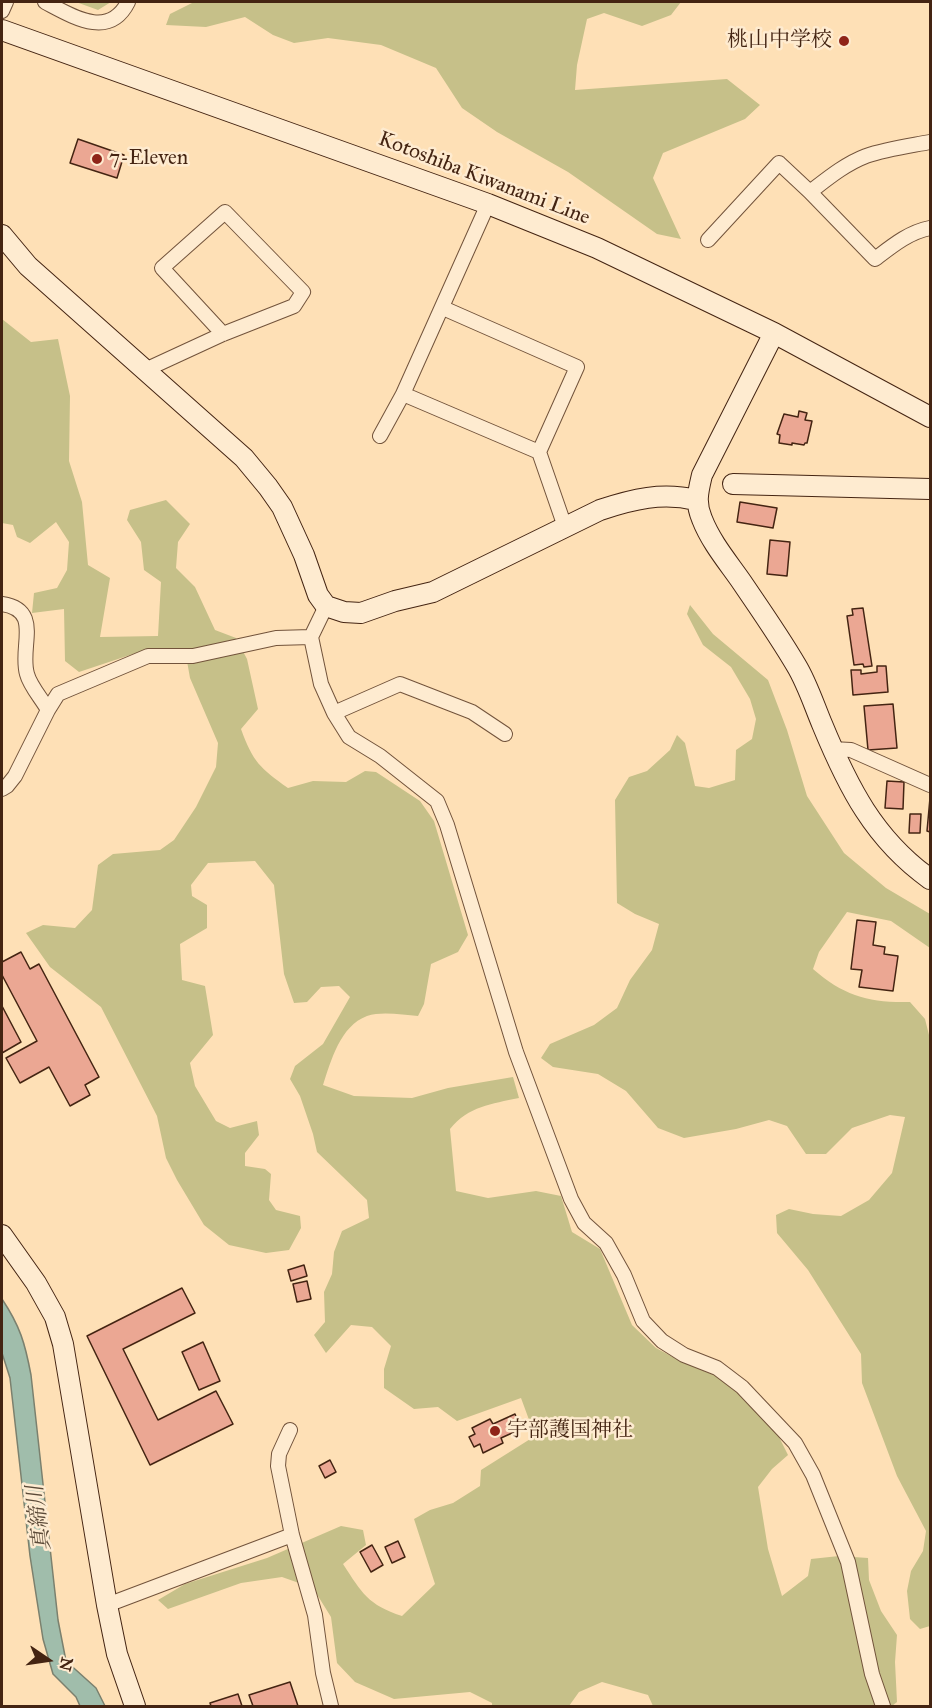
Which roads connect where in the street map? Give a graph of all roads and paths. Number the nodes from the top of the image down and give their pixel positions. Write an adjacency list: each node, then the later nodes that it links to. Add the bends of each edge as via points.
1 (6, 2): 4 (street)
2 (45, 2): 3 (street, via 75,18 96,23 117,17)
3 (128, 2)
4 (2, 11)
5 (2, 30): 8 (street, Kotoshiba Kiwanami Line)
6 (930, 142): 7 (street, via 864,157)
7 (810, 192): 9 (street, via 875,259 918,230); 11 (street, via 779,163)
8 (488, 204): 12 (street); 13 (street, Kotoshiba Kiwanami Line, via 597,248)
9 (930, 228)
10 (2, 235): 15 (street, via 28,266)
11 (708, 240)
12 (443, 308): 16 (street); 19 (street, via 578,367)
13 (774, 333): 17 (street, Kotoshiba Kiwanami Line); 22 (street, via 702,475)
14 (223, 334): 14 (street, via 162,268 225,212 303,292 294,306); 15 (street)
15 (145, 370): 25 (street, via 244,458 268,487 294,529 318,595)
16 (404, 394): 18 (street); 19 (street)
17 (930, 417)
18 (381, 436)
19 (539, 452): 23 (street)
20 (733, 484): 21 (street)
21 (930, 489)
22 (696, 500): 23 (street, via 667,495 628,500); 30 (street, via 714,543 799,670)
23 (565, 527): 25 (street, via 433,592 361,613)
24 (2, 604): 27 (street, via 22,611 27,623 27,673)
25 (326, 606): 26 (street)
26 (311, 637): 27 (street, via 276,638 193,656 148,656 58,694); 28 (street, via 321,684)
27 (48, 711): 32 (street, via 15,776)
28 (334, 713): 29 (street, via 400,684 472,712); 40 (street, via 349,736 437,801 516,1052 571,1199 584,1223 606,1243 643,1321 662,1341 717,1368 742,1387 795,1443 813,1475 848,1562)
29 (505, 734)
30 (832, 750): 31 (street, via 851,750); 33 (street, via 872,823 909,863)
31 (930, 785)
32 (2, 789)
33 (930, 879)
34 (2, 1235): 37 (street, via 55,1317 63,1344)
35 (290, 1430): 36 (street, via 278,1466)
36 (292, 1534): 37 (street); 39 (street, via 315,1615)
37 (107, 1605): 38 (street, via 117,1653)
38 (135, 1707)
39 (331, 1707)
40 (883, 1707)

